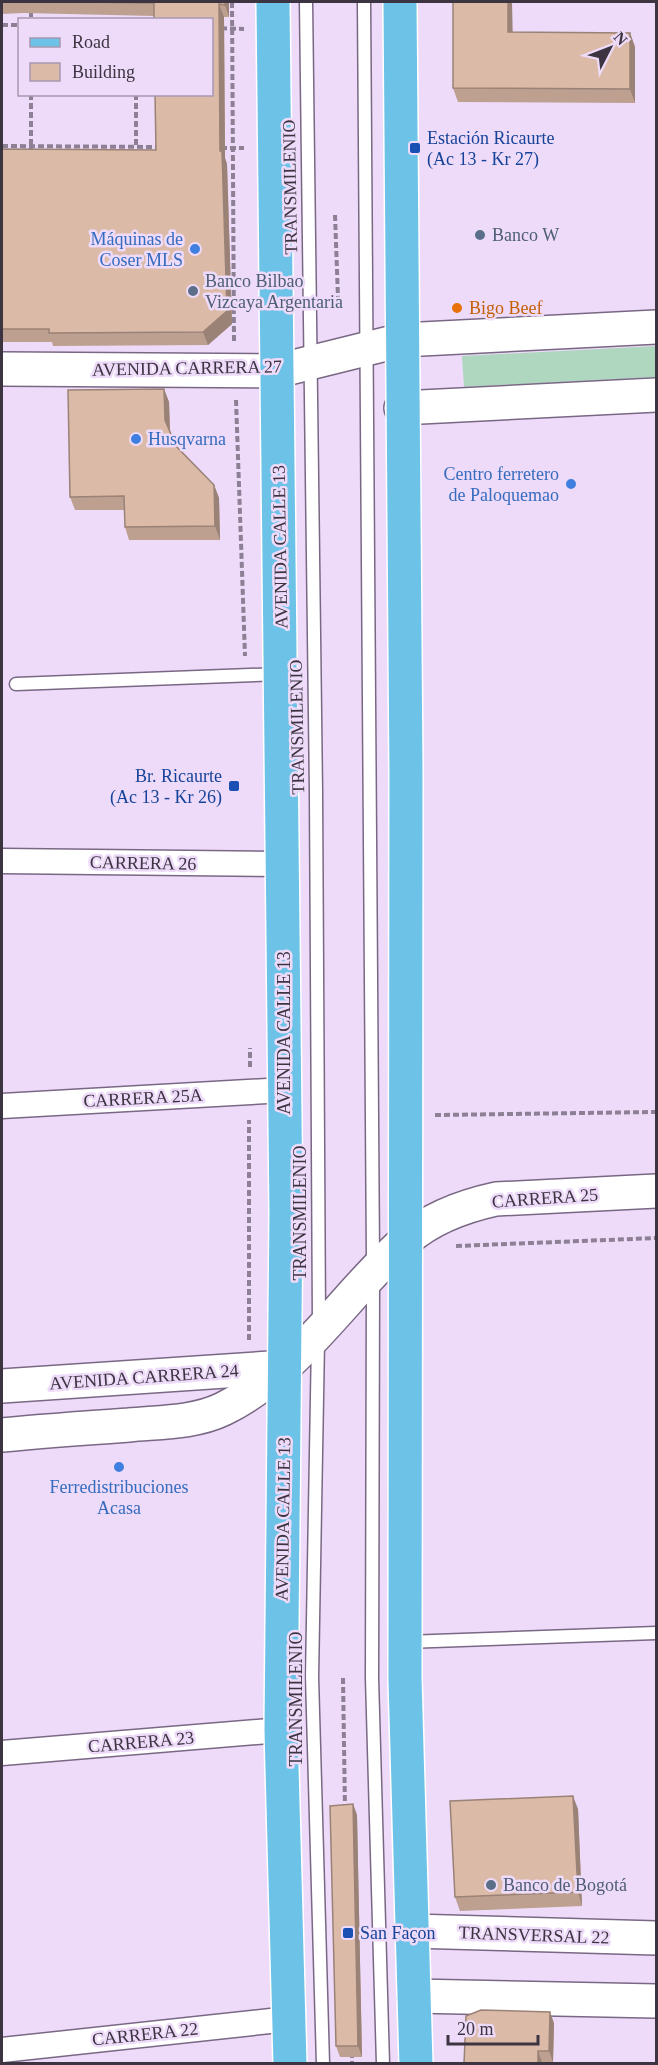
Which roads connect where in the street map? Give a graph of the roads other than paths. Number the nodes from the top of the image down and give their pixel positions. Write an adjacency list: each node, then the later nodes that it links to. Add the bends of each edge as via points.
1 (273, 2): 10 (main road, AVENIDA CALLE 13)
2 (306, 2): 8 (lane, TRANSMILENIO)
3 (364, 2): 7 (lane)
4 (400, 2): 6 (main road)
5 (657, 327): 6 (main road, AVENIDA CARRERA 27)
6 (402, 340): 7 (main road, AVENIDA CARRERA 27); 12 (main road)
7 (364, 350): 8 (main road, AVENIDA CARRERA 27); 21 (lane)
8 (311, 362): 10 (main road, AVENIDA CARRERA 27); 22 (lane, TRANSMILENIO)
9 (2, 369): 10 (main road, AVENIDA CARRERA 27)
10 (277, 371): 13 (main road, AVENIDA CALLE 13)
11 (657, 395): 12 (main road)
12 (401, 408): 20 (main road)
13 (281, 674): 14 (lane); 16 (main road, AVENIDA CALLE 13)
14 (16, 684)
15 (2, 861): 16 (street, CARRERA 26)
16 (268, 864): 17 (main road, AVENIDA CALLE 13)
17 (285, 1090): 18 (street, CARRERA 25A); 23 (main road, AVENIDA CALLE 13)
18 (2, 1106)
19 (657, 1191): 20 (main road, CARRERA 25, via 496,1199 445,1215)
20 (407, 1239): 21 (main road, AVENIDA CARRERA 24); 27 (main road)
21 (373, 1275): 22 (main road, AVENIDA CARRERA 24); 38 (lane, via 372,1678)
22 (319, 1332): 23 (main road, AVENIDA CARRERA 24); 37 (lane, TRANSMILENIO, via 312,1677)
23 (286, 1367): 24 (main road, AVENIDA CARRERA 24); 25 (main road, AVENIDA CARRERA 24, via 250,1395 220,1410 183,1420); 28 (main road, AVENIDA CALLE 13)
24 (2, 1386)
25 (2, 1435)
26 (657, 1633): 27 (lane)
27 (406, 1642): 30 (main road)
28 (280, 1730): 29 (street, CARRERA 23); 34 (main road, AVENIDA CALLE 13)
29 (2, 1753)
30 (412, 1931): 31 (main road, TRANSVERSAL 22); 32 (main road)
31 (657, 1938)
32 (414, 1996): 33 (main road); 39 (main road)
33 (657, 2001)
34 (289, 2019): 35 (street, CARRERA 22); 36 (main road, AVENIDA CALLE 13)
35 (2, 2050)
36 (290, 2064)
37 (323, 2064)
38 (383, 2064)
39 (416, 2064)

